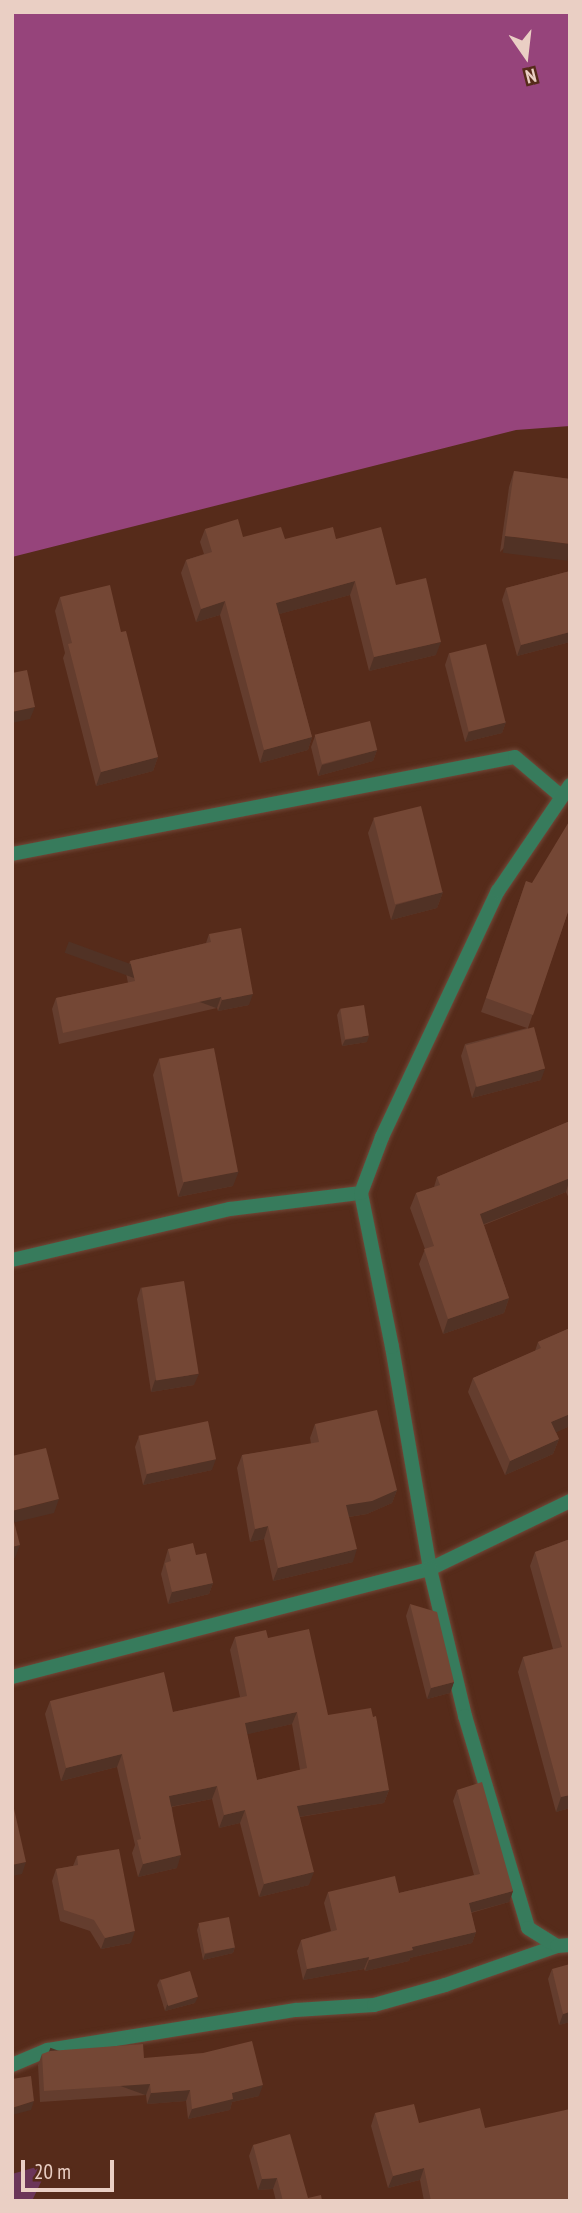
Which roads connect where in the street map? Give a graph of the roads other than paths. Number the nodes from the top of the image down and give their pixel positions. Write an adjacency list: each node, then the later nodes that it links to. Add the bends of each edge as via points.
1 (565, 790): 2 (street, via 515,757); 3 (street, via 498,891 382,1137)
2 (12, 854)
3 (361, 1193): 4 (street, via 230,1209); 6 (street)
4 (12, 1260)
5 (570, 1501): 6 (street)
6 (430, 1569): 7 (street); 8 (street, via 465,1716 528,1928)
7 (12, 1677)
8 (564, 1945): 9 (street, via 374,2005 296,2010 48,2050)
9 (12, 2065)

